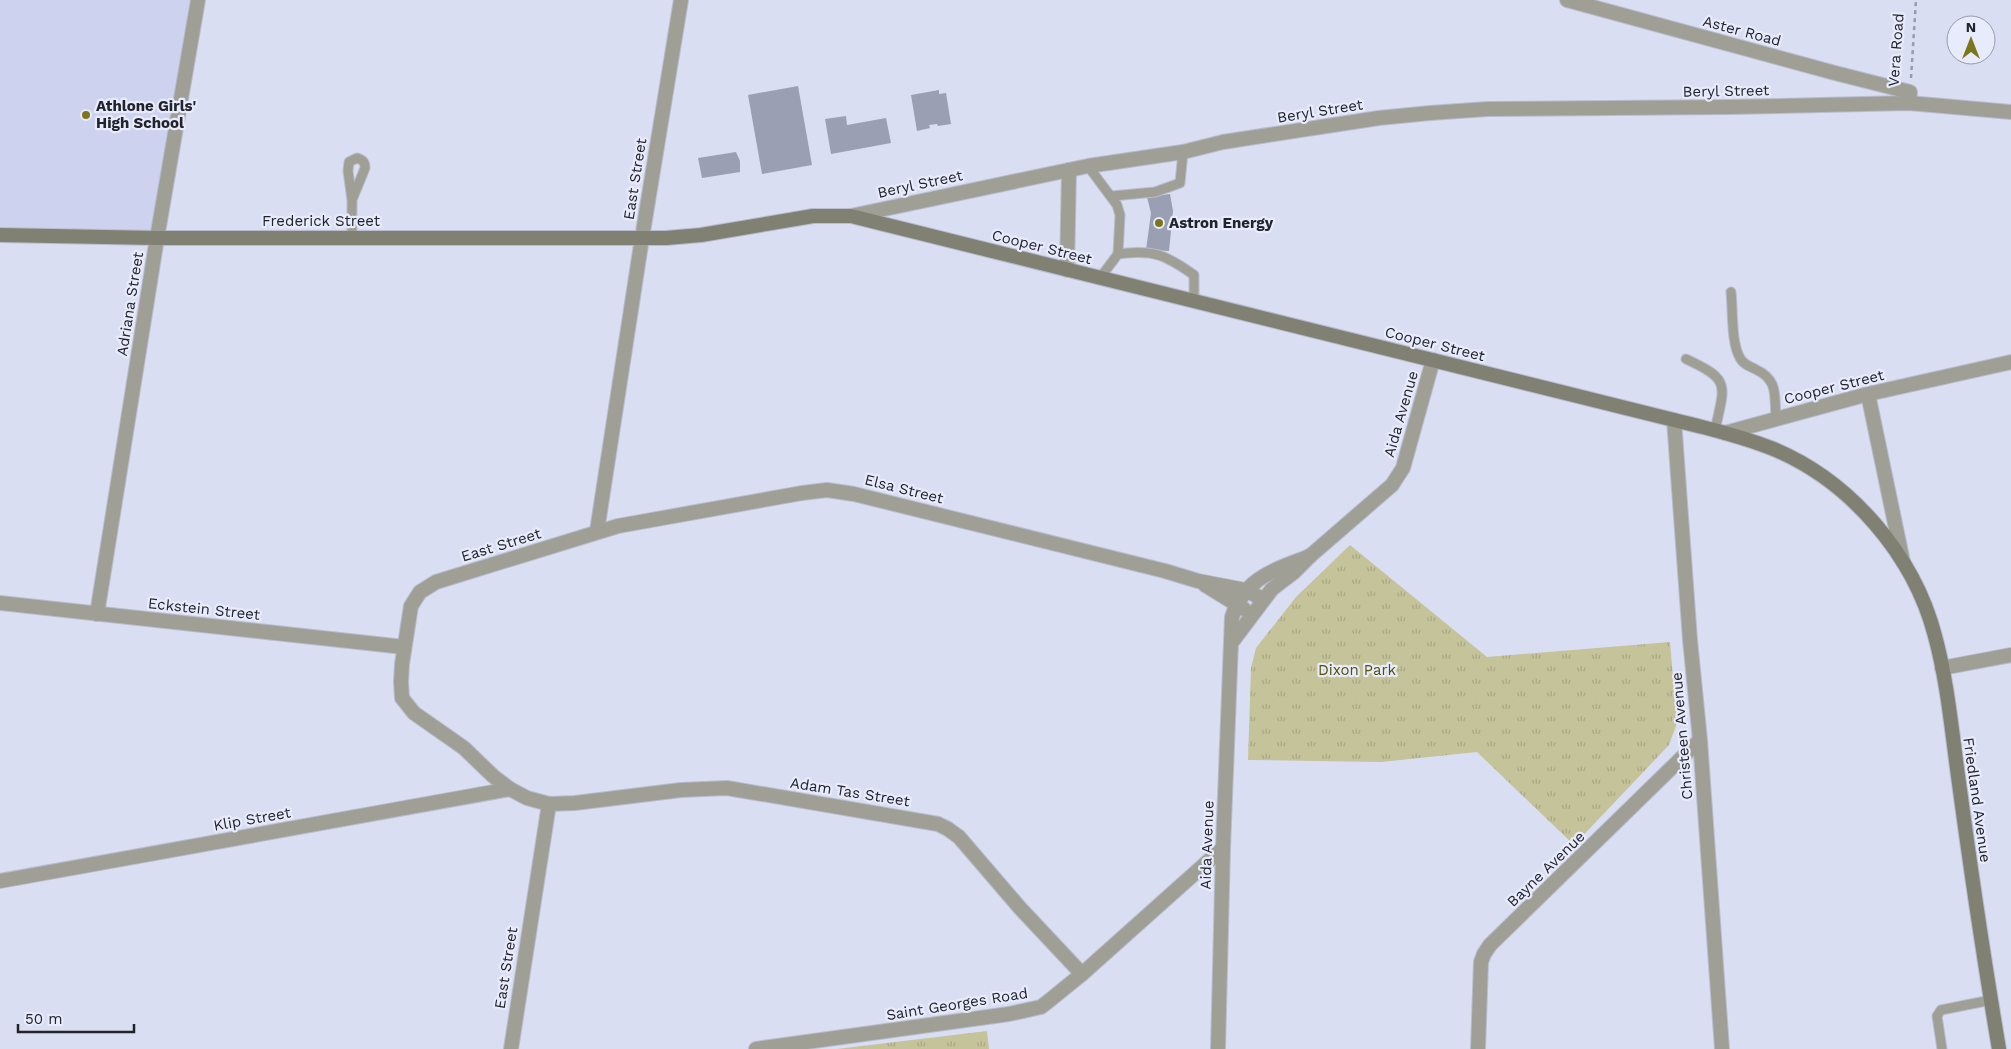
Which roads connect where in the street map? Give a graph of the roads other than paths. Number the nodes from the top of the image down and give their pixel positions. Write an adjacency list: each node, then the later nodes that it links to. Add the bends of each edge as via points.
1 (198, 0): 14 (street, Adriana Street)
2 (681, 0): 15 (street, East Street)
3 (1567, 0): 4 (street, Aster Road, via 1835,73)
4 (1909, 97): 5 (street, Beryl Street); 6 (street, Beryl Street, via 1720,107 1430,113 1223,142)
5 (2011, 112)
6 (1183, 152): 7 (street, Beryl Street); 9 (lane, via 1180,183 1155,192)
7 (1088, 166): 8 (street, Beryl Street); 9 (lane)
8 (1069, 170): 11 (street, Beryl Street); 17 (street)
9 (1112, 196): 16 (lane, via 1120,215)
10 (352, 200): 13 (lane)
11 (851, 216): 15 (main road, Beryl Street, via 813,216 702,235); 17 (main road, Cooper Street)
12 (0, 235): 14 (main road, Frederick Street)
13 (352, 237): 14 (main road, Frederick Street); 15 (main road, Frederick Street)
14 (157, 238): 36 (street, Adriana Street)
15 (642, 238): 28 (street, East Street)
16 (1118, 254): 18 (lane); 20 (lane, via 1158,254 1173,260 1194,275)
17 (1067, 270): 18 (main road, Cooper Street)
18 (1100, 278): 20 (main road, Cooper Street)
19 (1732, 292): 25 (lane, via 1736,348 1744,364 1771,379)
20 (1194, 302): 22 (main road, Cooper Street)
21 (1686, 359): 27 (lane, via 1718,377 1722,387)
22 (1433, 360): 26 (main road, Cooper Street); 29 (street, Aida Avenue, via 1403,468 1392,485)
23 (2011, 362): 24 (street, Cooper Street)
24 (1868, 394): 25 (street, Cooper Street); 30 (street, Friedland Avenue)
25 (1776, 418): 27 (street, Cooper Street)
26 (1674, 420): 27 (main road, Cooper Street); 42 (street, Christeen Avenue)
27 (1720, 432): 30 (main road, Friedland Avenue, via 1792,458 1838,488 1876,527)
28 (598, 532): 31 (street, Elsa Street, via 653,519 836,490); 39 (street, East Street, via 427,586 411,606)
29 (1310, 556): 32 (street, Aida Avenue, via 1258,579); 33 (street, Aida Avenue)
30 (1903, 562): 41 (main road, Friedland Avenue, via 1930,619)
31 (1198, 581): 32 (street, Elsa Street); 35 (street, Elsa Street)
32 (1245, 590): 33 (street, Elsa Street); 35 (street, Aida Avenue)
33 (1263, 599): 37 (street, Aida Avenue)
34 (0, 603): 36 (street, Eckstein Street)
35 (1236, 605): 37 (street, Elsa Street); 38 (street, Aida Avenue, via 1232,617)
36 (97, 614): 39 (street, Eckstein Street)
37 (1254, 614): 38 (street, Aida Avenue)
38 (1232, 642): 45 (street, Aida Avenue)
39 (404, 648): 43 (street, East Street, via 401,682 405,703 464,748)
40 (2011, 655): 41 (street)
41 (1942, 668): 48 (main road, Friedland Avenue)
42 (1700, 740): 52 (street, Bayne Avenue, via 1490,945 1481,962); 53 (street, Christeen Avenue)
43 (510, 789): 44 (street, East Street); 46 (street, Klip Street)
44 (548, 804): 47 (street, Adam Tas Street, via 727,788 938,824 959,837); 49 (street, East Street)
45 (1223, 848): 47 (street, Saint Georges Road); 51 (street, Aida Avenue)
46 (0, 881)
47 (1082, 974): 50 (street, Saint Georges Road, via 1041,1007 1025,1011)
48 (1991, 1000): 54 (lane, via 1942,1010 1937,1016); 55 (main road, Friedland Avenue)
49 (511, 1049)
50 (756, 1049)
51 (1218, 1049)
52 (1478, 1049)
53 (1722, 1049)
54 (1942, 1049)
55 (1999, 1049)

